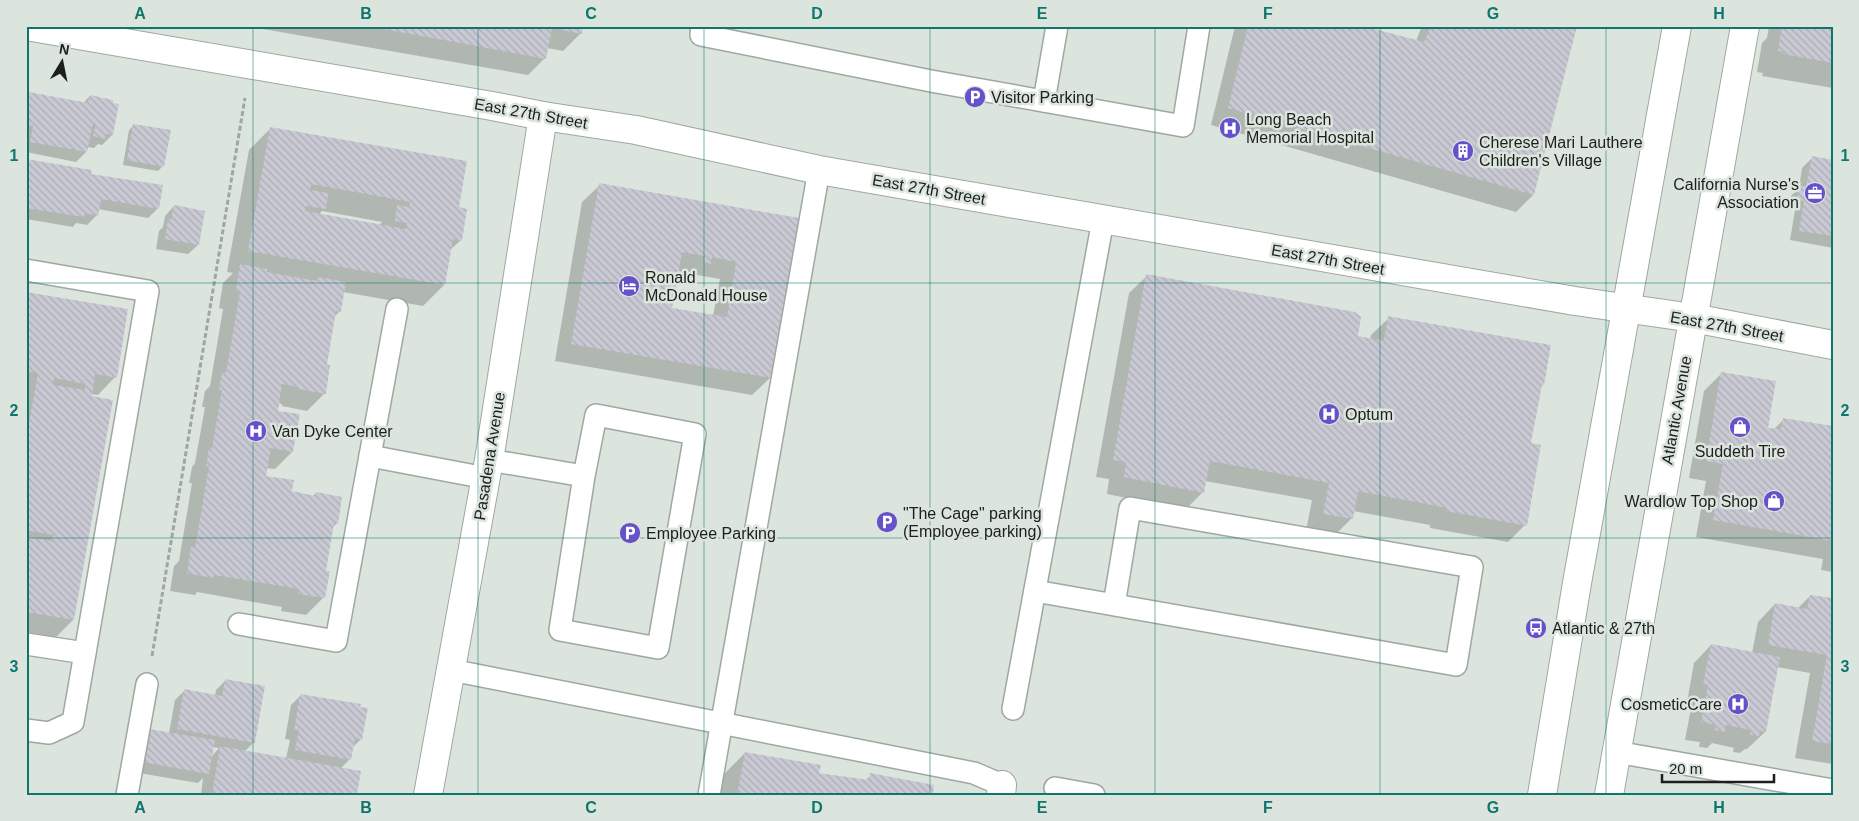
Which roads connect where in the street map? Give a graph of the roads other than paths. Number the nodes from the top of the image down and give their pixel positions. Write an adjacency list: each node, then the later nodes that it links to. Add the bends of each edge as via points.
1 (26, 26): 8 (street, East 27th Street)
2 (702, 26): 7 (lane, via 700,36)
3 (1057, 26): 7 (lane)
4 (1199, 26): 7 (lane, via 1183,126)
5 (1677, 26): 13 (street)
6 (1745, 26): 14 (street, Atlantic Avenue)
7 (1044, 101)
8 (543, 116): 9 (street, East 27th Street, via 636,130); 17 (street, Pasadena Avenue)
9 (819, 170): 10 (street, East 27th Street); 27 (lane)
10 (1103, 220): 13 (street, East 27th Street); 19 (lane)
11 (26, 270): 23 (lane, via 148,291)
12 (397, 309): 16 (lane)
13 (1627, 310): 14 (street, East 27th Street); 37 (street)
14 (1693, 318): 15 (street, East 27th Street); 29 (street, Atlantic Avenue)
15 (1833, 345)
16 (370, 456): 17 (lane); 21 (lane, via 336,641)
17 (488, 469): 18 (lane); 24 (street, Pasadena Avenue)
18 (584, 476): 18 (lane, via 596,415 696,434 658,648 560,630)
19 (1035, 591): 20 (lane); 26 (lane)
20 (1114, 605): 20 (lane, via 1456,665 1472,567 1130,508)
21 (239, 624)
22 (26, 644): 23 (lane)
23 (86, 653): 28 (lane, via 73,722 49,733)
24 (451, 670): 27 (lane); 34 (street, Pasadena Avenue)
25 (147, 684): 33 (lane)
26 (1013, 709)
27 (722, 722): 31 (lane, via 974,773); 35 (lane)
28 (26, 730)
29 (1616, 752): 32 (lane); 38 (street, Atlantic Avenue)
30 (1055, 788): 36 (lane)
31 (1002, 790)
32 (1833, 790)
33 (127, 795)
34 (428, 795)
35 (709, 795)
36 (1094, 795)
37 (1542, 795)
38 (1608, 795)

